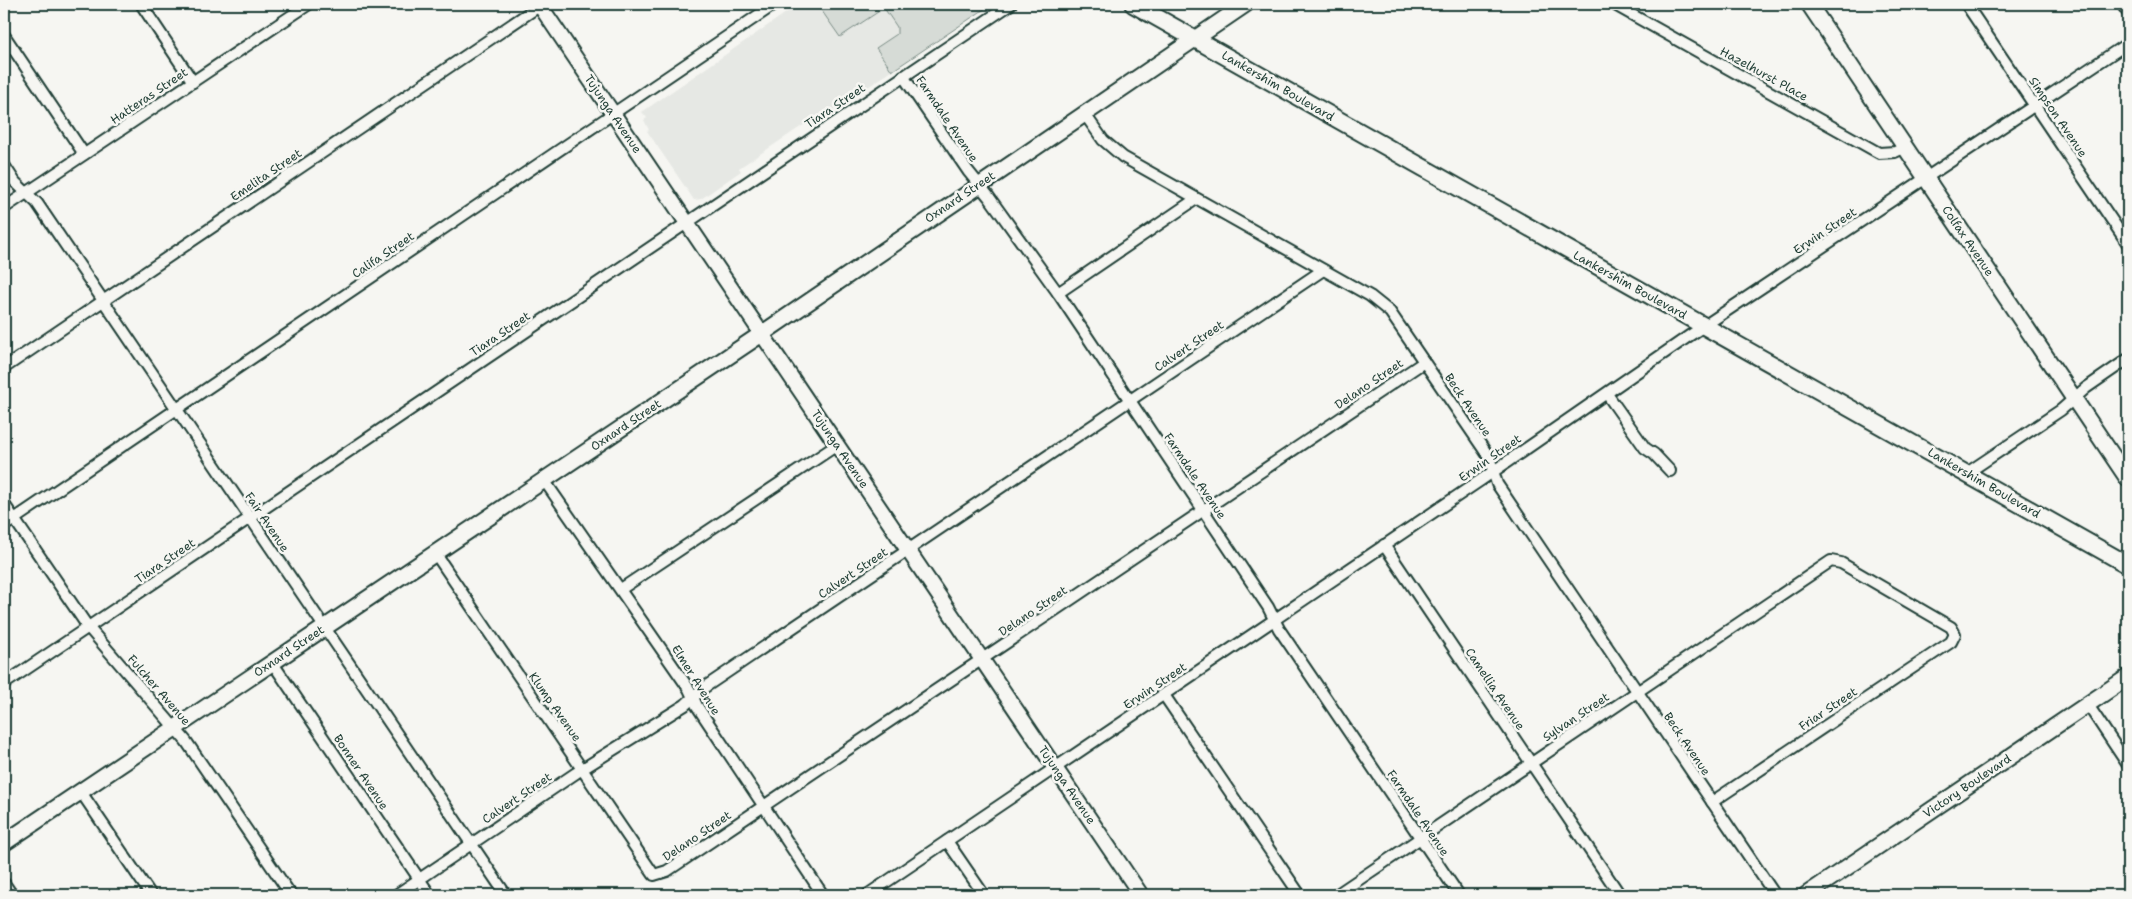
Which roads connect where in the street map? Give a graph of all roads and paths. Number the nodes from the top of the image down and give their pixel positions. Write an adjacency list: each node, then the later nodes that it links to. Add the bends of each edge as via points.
1 (140, 4): 17 (street)
2 (309, 4): 17 (street, Hatteras Street)
3 (541, 4): 20 (street, Tujunga Avenue); 33 (street, Emelita Street)
4 (775, 4): 20 (street, Califa Street)
5 (1011, 4): 16 (street, Tiara Street)
6 (1134, 4): 14 (main road, Lankershim Boulevard)
7 (1246, 4): 14 (main road, Oxnard Street)
8 (1613, 4): 21 (street, Hazelhurst Place, via 1879,153)
9 (1808, 4): 21 (main road, Colfax Avenue)
10 (1966, 4): 18 (street, Simpson Avenue)
11 (2122, 4): 12 (street)
12 (2128, 12)
13 (4, 36): 22 (street)
14 (1196, 38): 19 (main road, Oxnard Street); 34 (main road, Lankershim Boulevard)
15 (2128, 43): 18 (street, Erwin Street)
16 (903, 76): 25 (street, Farmdale Avenue); 29 (street, Tiara Street)
17 (193, 82): 22 (street, Hatteras Street)
18 (2036, 106): 24 (street, Erwin Street); 30 (street, Simpson Avenue)
19 (1084, 113): 25 (main road, Oxnard Street); 27 (street, Beck Avenue, via 1103,140 1123,157)
20 (613, 114): 29 (street, Tujunga Avenue); 42 (street, Califa Street)
21 (1906, 147): 24 (main road, Colfax Avenue)
22 (84, 154): 26 (street, Hatteras Street)
23 (4, 165): 26 (street, Fair Avenue)
24 (1927, 178): 34 (street, Erwin Street); 40 (main road, Colfax Avenue)
25 (980, 184): 32 (street, Farmdale Avenue); 35 (main road, Oxnard Street)
26 (26, 193): 28 (street, Hatteras Street); 33 (street, Fair Avenue, via 37,203)
27 (1196, 199): 31 (street, Beck Avenue); 32 (street)
28 (4, 208)
29 (687, 222): 35 (street, Tujunga Avenue); 51 (street, Tiara Street)
30 (2128, 244)
31 (1324, 270): 37 (street, Beck Avenue, via 1370,296 1390,312); 41 (street, Calvert Street)
32 (1058, 293): 41 (street, Farmdale Avenue)
33 (103, 301): 38 (street, Emelita Street); 42 (street, Fair Avenue)
34 (1704, 327): 39 (street, Erwin Street); 46 (main road, Lankershim Boulevard)
35 (762, 333): 43 (street, Tujunga Avenue); 48 (main road, Oxnard Street)
36 (2128, 359): 40 (street)
37 (1424, 362): 44 (street, Beck Avenue, via 1489,457); 50 (street, Delano Street)
38 (4, 368)
39 (1607, 394): 44 (street, Erwin Street); 45 (street, via 1645,448)
40 (2074, 398): 46 (street); 47 (main road, Colfax Avenue)
41 (1131, 401): 50 (street, Farmdale Avenue); 55 (street, Calvert Street)
42 (176, 409): 51 (street, Fair Avenue); 52 (street, Califa Street)
43 (837, 445): 55 (street, Tujunga Avenue); 58 (street)
44 (1494, 471): 54 (street, Erwin Street); 67 (street, Beck Avenue, via 1497,484)
45 (1670, 471)
46 (1967, 473): 57 (main road, Lankershim Boulevard)
47 (2128, 478)
48 (544, 480): 56 (main road, Oxnard Street); 58 (street, Elmer Avenue)
49 (4, 504): 52 (street, Fulcher Avenue)
50 (1203, 510): 59 (street, Farmdale Avenue); 63 (street, Delano Street)
51 (250, 518): 60 (street, Tiara Street); 61 (street, Fair Avenue)
52 (14, 519): 53 (street, Califa Street); 60 (street, Fulcher Avenue)
53 (4, 526)
54 (1384, 546): 59 (street, Erwin Street); 72 (street, Camellia Avenue)
55 (908, 551): 63 (street, Tujunga Avenue); 69 (street, Calvert Street)
56 (434, 553): 61 (main road, Oxnard Street); 75 (street, Klump Avenue)
57 (2128, 566)
58 (621, 589): 69 (street, Elmer Avenue)
59 (1274, 619): 68 (street, Erwin Street); 79 (street, Farmdale Avenue)
60 (88, 627): 66 (street, Tiara Street); 71 (street, Fulcher Avenue)
61 (324, 627): 64 (main road, Oxnard Street); 82 (street, Fair Avenue)
62 (1955, 634): 67 (street, Sylvan Street, via 1943,622 1841,563 1831,561); 77 (street, Friar Street, via 1951,642)
63 (982, 660): 74 (street, Tujunga Avenue); 78 (street, Delano Street)
64 (272, 662): 71 (main road, Oxnard Street); 84 (street, Bonner Avenue)
65 (2128, 677): 70 (main road, Victory Boulevard)
66 (4, 684)
67 (1636, 691): 72 (street, Sylvan Street); 77 (street, Beck Avenue)
68 (1164, 695): 74 (street, Erwin Street); 96 (street)
69 (693, 697): 75 (street, Calvert Street); 78 (street, Elmer Avenue)
70 (2088, 705): 73 (street); 101 (main road, Victory Boulevard)
71 (175, 727): 76 (main road, Oxnard Street); 88 (street, Fulcher Avenue)
72 (1530, 762): 79 (street, Sylvan Street); 99 (street, Camellia Avenue)
73 (2128, 765)
74 (1055, 768): 80 (street, Erwin Street); 95 (street, Tujunga Avenue)
75 (583, 769): 82 (street, Calvert Street); 83 (street, Klump Avenue)
76 (81, 792): 81 (main road, Oxnard Street); 87 (street)
77 (1712, 802): 100 (street, Beck Avenue)
78 (764, 806): 83 (street, Delano Street, via 667,871); 92 (street, Elmer Avenue)
79 (1420, 838): 97 (street, Sylvan Street); 98 (street, Farmdale Avenue)
80 (947, 841): 93 (street, Erwin Street); 94 (street)
81 (4, 843)
82 (472, 844): 84 (street, Calvert Street); 91 (street, Fair Avenue)
83 (654, 875)
84 (419, 880): 89 (street, Calvert Street); 90 (street, Bonner Avenue)
85 (4, 883): 86 (street)
86 (12, 895)
87 (151, 895)
88 (291, 895)
89 (396, 895)
90 (430, 895)
91 (506, 895)
92 (824, 895)
93 (867, 895)
94 (984, 895)
95 (1141, 895)
96 (1300, 895)
97 (1336, 895)
98 (1459, 895)
99 (1620, 895)
100 (1775, 895)
101 (1806, 895)

